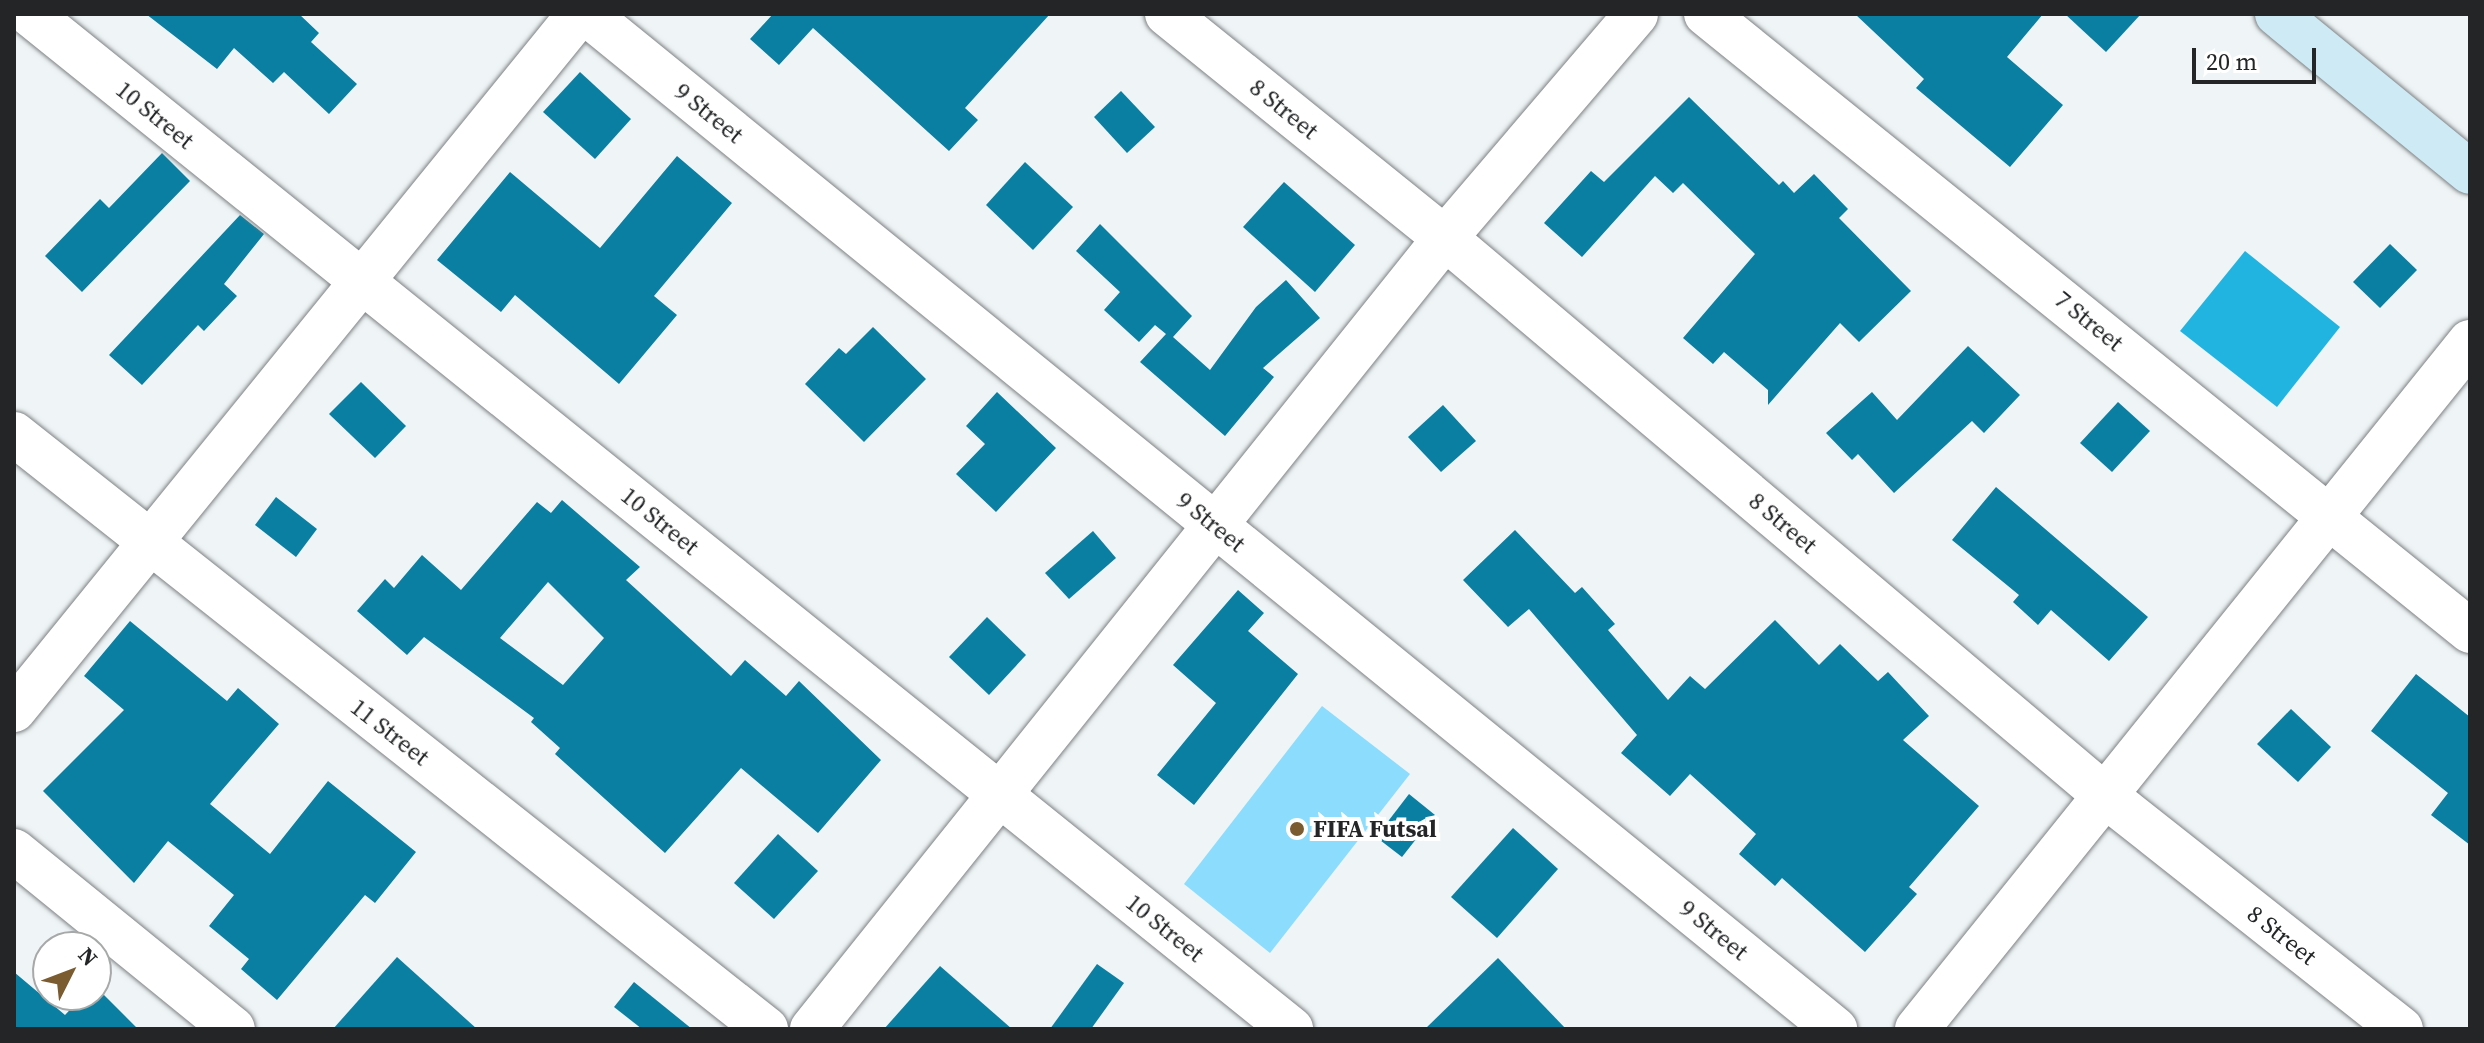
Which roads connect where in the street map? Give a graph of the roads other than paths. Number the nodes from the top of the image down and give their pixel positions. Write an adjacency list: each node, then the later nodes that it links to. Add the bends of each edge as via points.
1 (30, 14): 10 (street, 10 Street)
2 (579, 14): 10 (street)
3 (587, 14): 14 (street, 9 Street)
4 (1167, 14): 9 (street, 8 Street)
5 (1636, 14): 9 (street)
6 (1706, 14): 13 (street, 7 Street)
7 (2277, 14): 8 (street)
8 (2470, 172)
9 (1445, 238): 14 (street); 18 (street, 8 Street)
10 (362, 281): 15 (street); 19 (street, 10 Street)
11 (2470, 342): 13 (street)
12 (14, 434): 15 (street, 11 Street)
13 (2331, 515): 16 (street, 7 Street); 18 (street)
14 (1218, 527): 19 (street); 25 (street, 9 Street)
15 (150, 542): 17 (street); 22 (street, 11 Street)
16 (2470, 631)
17 (14, 710)
18 (2102, 793): 26 (street); 27 (street, 8 Street)
19 (1001, 796): 23 (street); 24 (street, 10 Street)
20 (14, 851): 21 (street)
21 (233, 1029)
22 (766, 1029)
23 (812, 1029)
24 (1291, 1029)
25 (1835, 1029)
26 (1917, 1029)
27 (2401, 1029)

